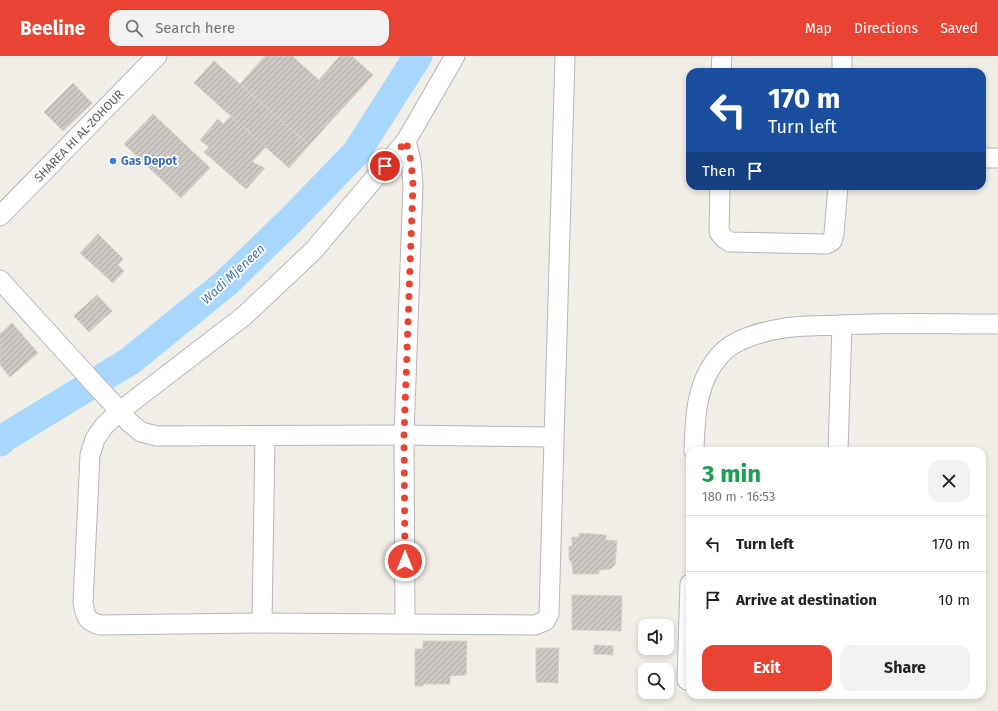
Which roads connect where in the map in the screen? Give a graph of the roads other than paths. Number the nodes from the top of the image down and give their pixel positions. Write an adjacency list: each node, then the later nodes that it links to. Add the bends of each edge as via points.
1 (157, 56): 13 (street, SHAREA HI AL-ZOHOUR)
2 (455, 56): 8 (street)
3 (565, 56): 20 (street)
4 (722, 56): 6 (street)
5 (842, 56): 7 (street)
6 (721, 68)
7 (842, 68)
8 (406, 141): 17 (street, via 314,250 244,316); 18 (street, via 413,184)
9 (986, 158): 10 (street)
10 (998, 158)
11 (720, 190): 12 (street, via 719,232 730,242 826,244 832,241 834,234)
12 (838, 190)
13 (0, 216)
14 (0, 280): 17 (street)
15 (998, 324): 16 (street)
16 (842, 325): 21 (street, via 778,329 751,336 729,346 720,354 705,377 698,396); 22 (street)
17 (120, 410): 19 (street, via 141,432 157,436); 23 (street, via 104,426 90,455 83,603 85,615 91,622 100,625)
18 (404, 435): 19 (street); 20 (street); 24 (street)
19 (265, 436): 23 (street)
20 (554, 437): 24 (street, via 549,614 545,621 535,626)
21 (694, 447)
22 (838, 447)
23 (262, 623): 24 (street)
24 (405, 624)

